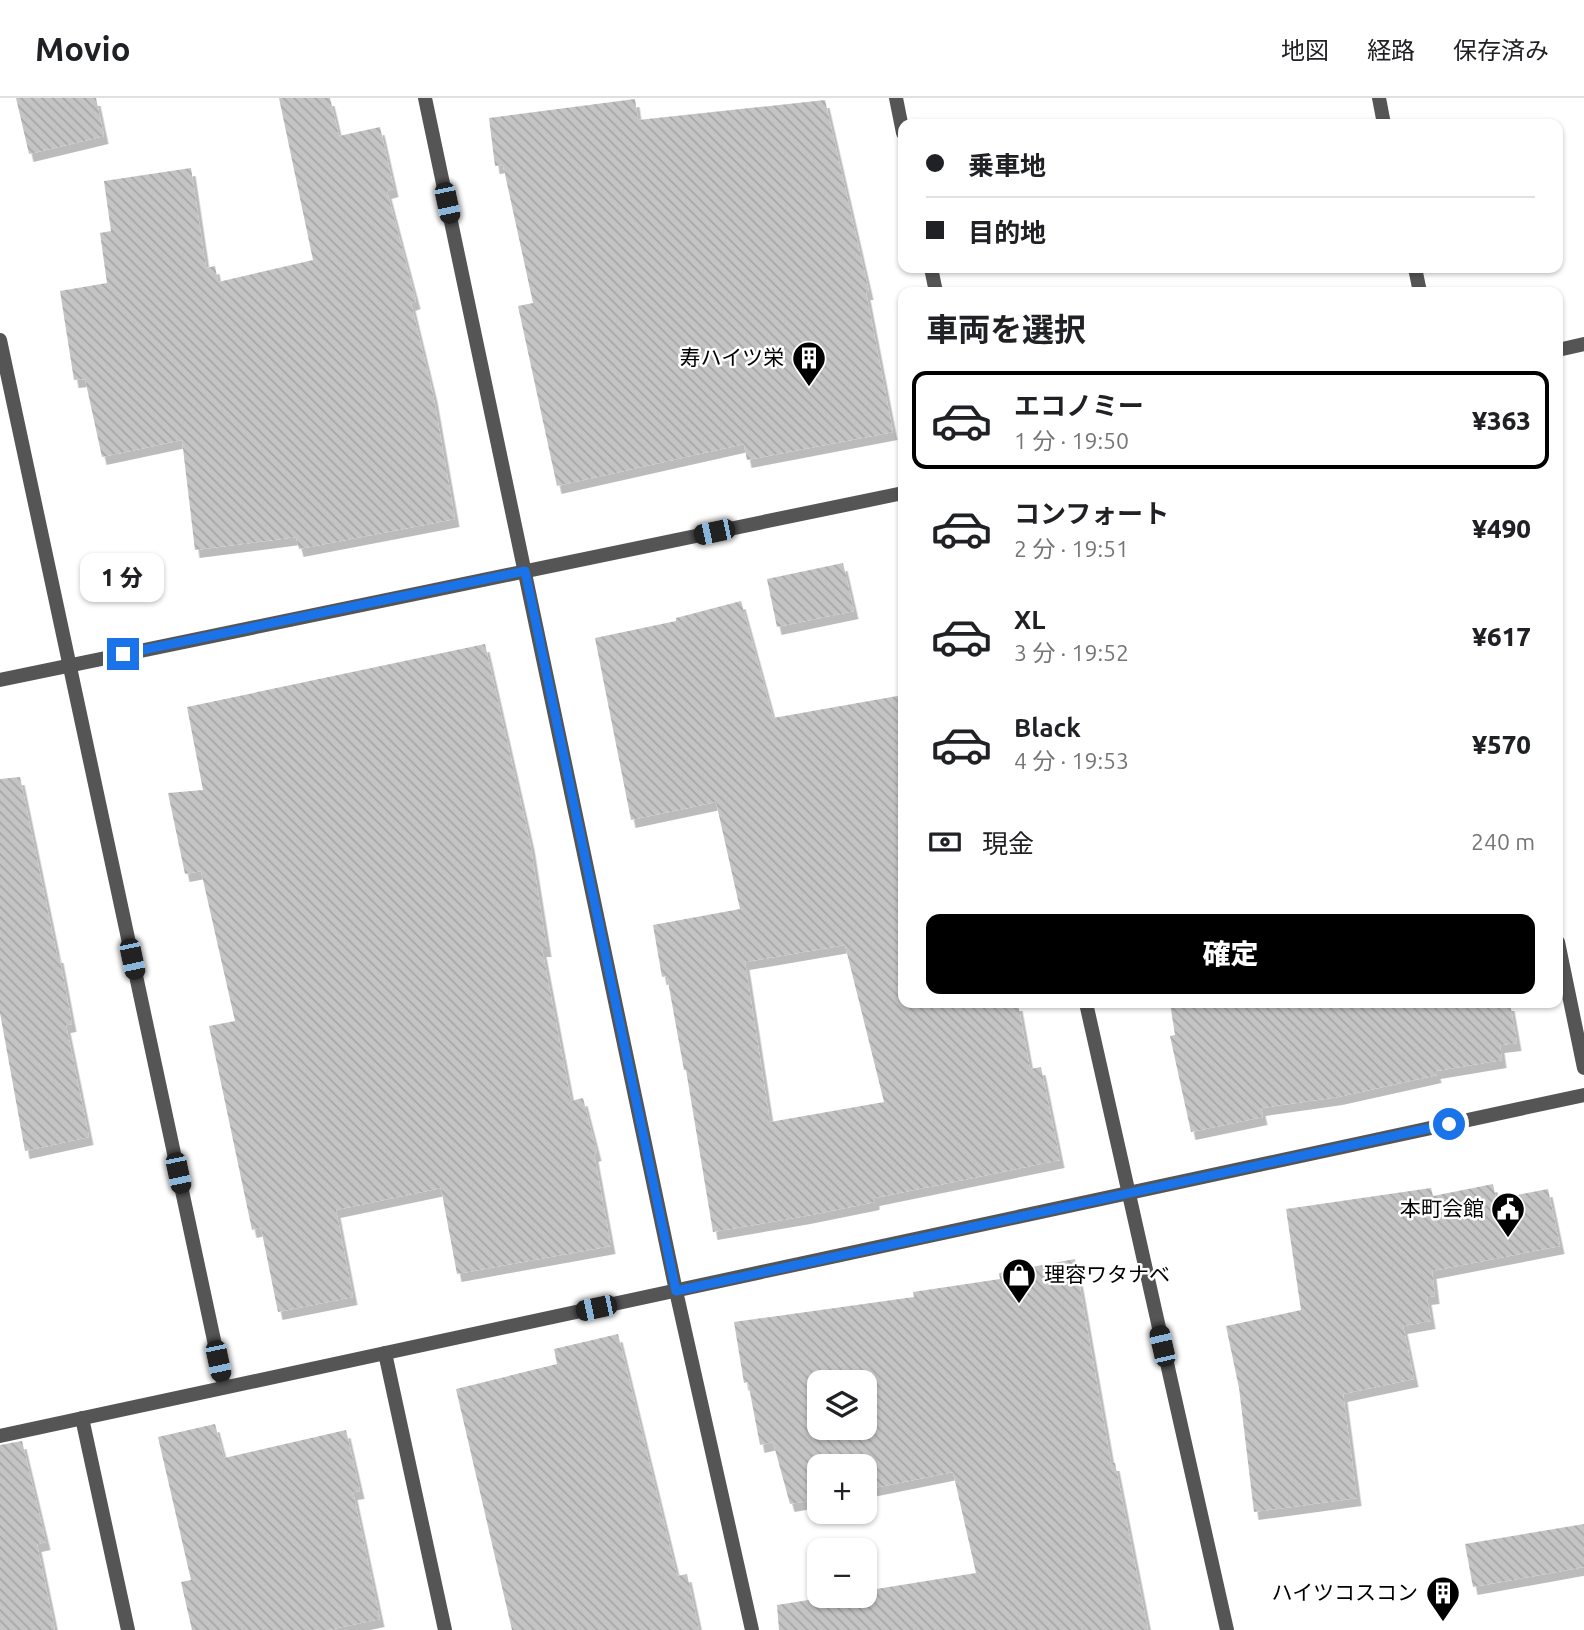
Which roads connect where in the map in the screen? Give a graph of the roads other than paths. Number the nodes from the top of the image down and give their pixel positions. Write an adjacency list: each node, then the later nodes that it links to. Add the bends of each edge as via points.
1 (425, 98): 10 (street)
2 (896, 98): 4 (street)
3 (1379, 98): 5 (street)
4 (900, 119)
5 (1383, 119)
6 (0, 340): 11 (street)
7 (1584, 344): 8 (street)
8 (1563, 349)
9 (898, 494): 10 (street)
10 (525, 571): 11 (street); 18 (street)
11 (69, 665): 12 (street); 20 (street)
12 (0, 680)
13 (1563, 966): 15 (street)
14 (1087, 1008): 17 (street)
15 (1584, 1068)
16 (1584, 1095): 17 (street)
17 (1126, 1191): 18 (street); 26 (street)
18 (676, 1291): 19 (street); 25 (street)
19 (385, 1353): 20 (street); 24 (street)
20 (224, 1387): 21 (street)
21 (82, 1418): 22 (street); 23 (street)
22 (0, 1436)
23 (128, 1630)
24 (445, 1630)
25 (752, 1630)
26 (1227, 1630)

